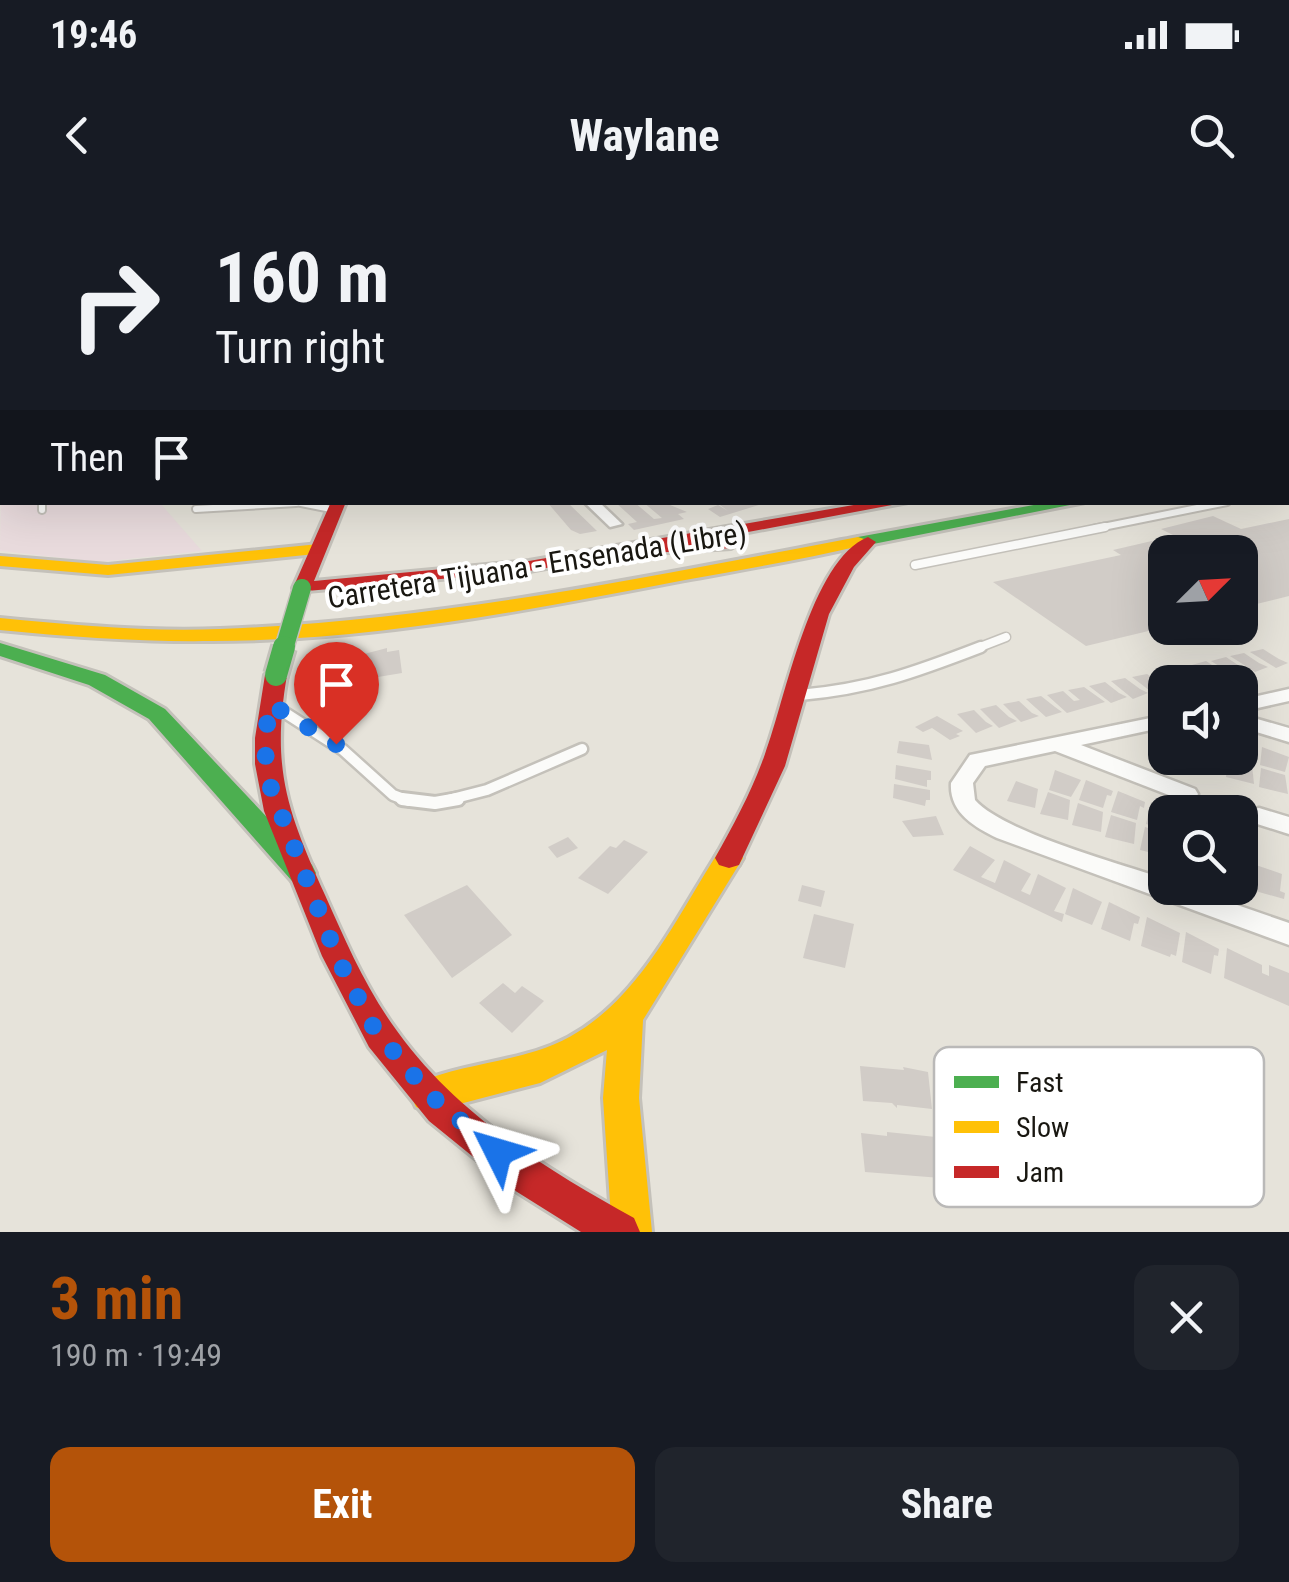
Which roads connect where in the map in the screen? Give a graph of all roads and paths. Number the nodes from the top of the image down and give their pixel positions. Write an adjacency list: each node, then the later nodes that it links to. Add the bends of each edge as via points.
1 (263, 505): 8 (lane)
2 (594, 505): 9 (street)
3 (885, 505): 13 (main road)
4 (1013, 505): 10 (main road, Carretera Tijuana - Ensenada (Libre))
5 (1062, 505): 11 (main road, Carretera Tijuana - Ensenada (Libre))
6 (1212, 505): 15 (lane)
7 (338, 506): 12 (main road)
8 (196, 509)
9 (616, 524)
10 (825, 539): 13 (main road); 20 (main road, Carretera Tijuana - Ensenada (Libre), via 380,611 182,621)
11 (868, 542): 16 (main road, Carretera Tijuana - Ensenada (Libre)); 23 (main road, via 842,570)
12 (318, 550): 14 (main road, via 108,570); 18 (main road)
13 (623, 551): 18 (main road)
14 (0, 561)
15 (915, 565)
16 (688, 573): 17 (main road); 21 (main road, Carretera Tijuana - Ensenada (Libre), via 397,621 220,636 89,635)
17 (780, 577)
18 (302, 588): 28 (main road, bridge)
19 (801, 590): 23 (main road)
20 (0, 602)
21 (0, 624)
22 (1006, 637): 25 (lane, via 856,690)
23 (809, 638): 25 (main road)
24 (0, 650): 37 (main road, via 97,680 157,714)
25 (794, 695): 39 (main road, via 757,806)
26 (1289, 695): 27 (street)
27 (1258, 702)
28 (270, 704): 33 (lane, via 336,744 396,797 423,804 484,790); 37 (main road, via 265,765)
29 (1148, 724): 32 (street)
30 (1258, 726): 31 (street)
31 (1289, 735)
32 (1054, 742): 34 (street); 38 (street, via 978,760 965,772 962,801 1005,832)
33 (582, 749)
34 (1187, 794)
35 (1258, 816): 36 (street)
36 (1289, 826)
37 (302, 873): 40 (main road, via 374,1028)
38 (1289, 934)
39 (628, 1017): 40 (main road, via 533,1071); 42 (main road, via 620,1128)
40 (430, 1095): 41 (main road, via 570,1206)
41 (620, 1232)
42 (632, 1232)

